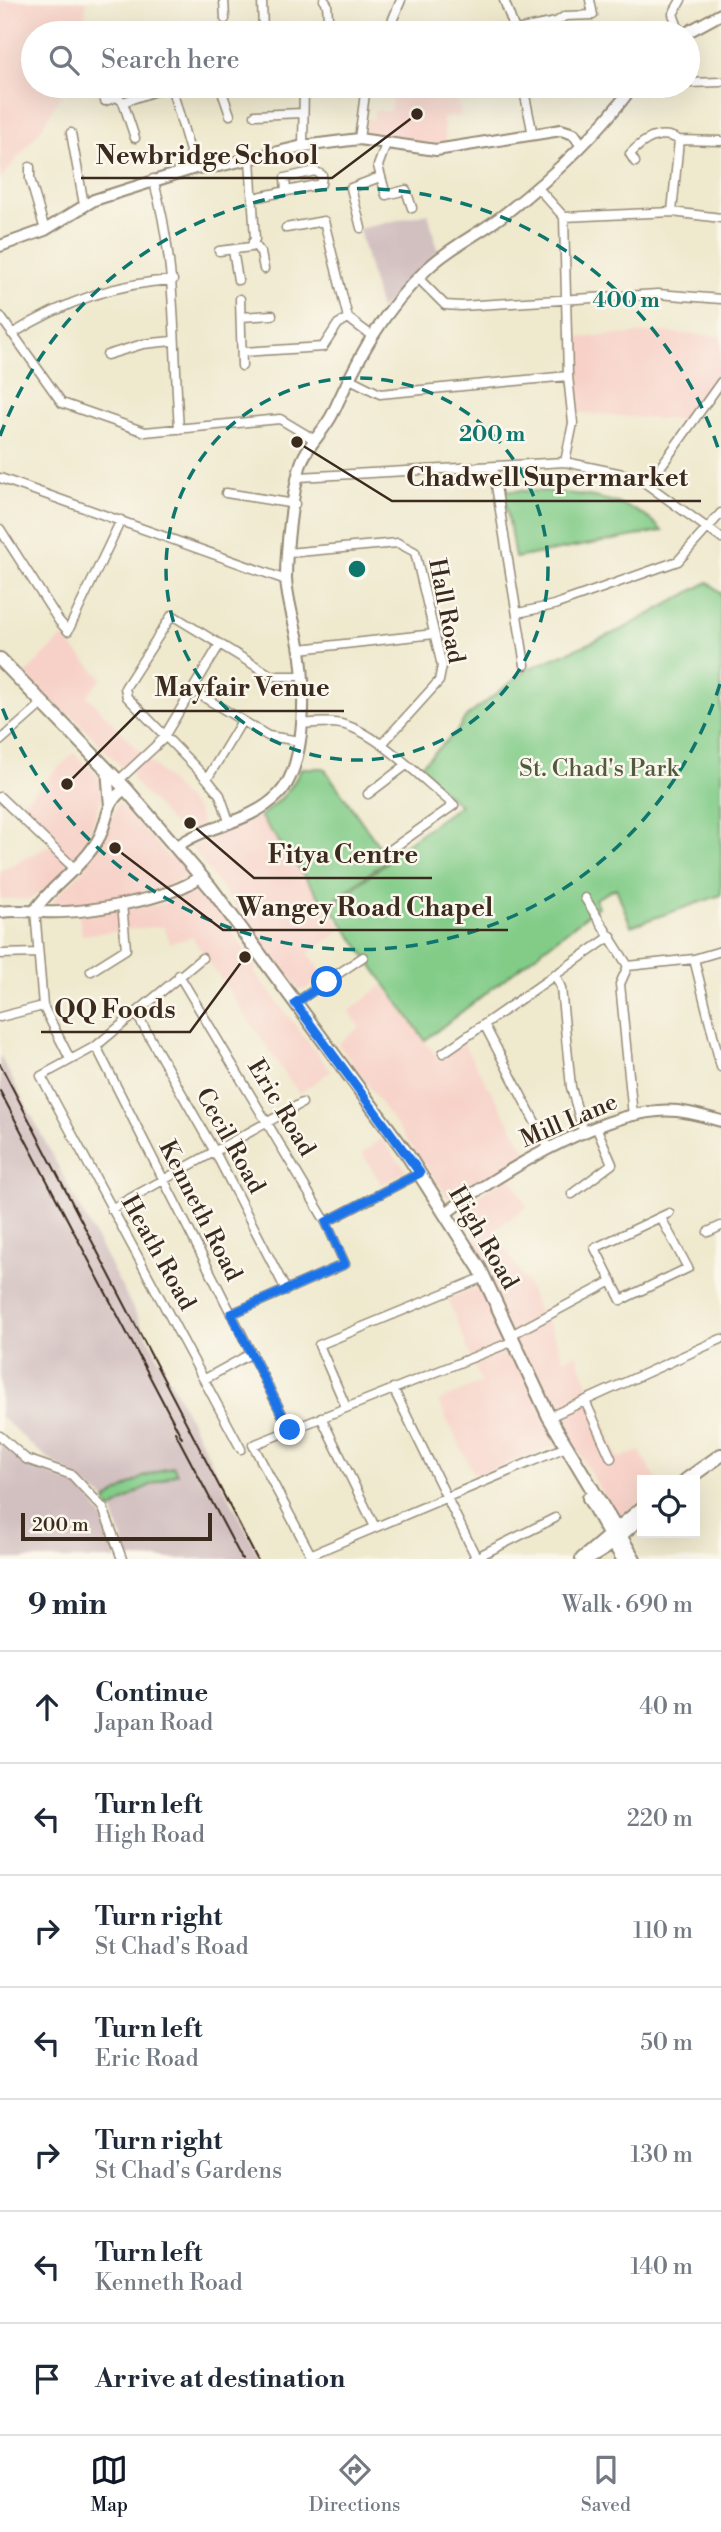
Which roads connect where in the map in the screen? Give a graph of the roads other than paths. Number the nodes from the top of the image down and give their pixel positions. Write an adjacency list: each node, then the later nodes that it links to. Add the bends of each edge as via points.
1 (224, 0): 9 (street)
2 (262, 0): 10 (street)
3 (324, 0): 11 (street)
4 (401, 0): 12 (street)
5 (504, 0): 13 (street)
6 (590, 0): 14 (street, via 593,15 565,16)
7 (681, 0): 15 (street, via 673,14)
8 (721, 14): 16 (street)
9 (225, 19)
10 (263, 21)
11 (327, 21)
12 (392, 21)
13 (512, 21)
14 (558, 21)
15 (676, 21)
16 (700, 25)
17 (721, 82): 18 (street)
18 (700, 83)
19 (114, 98): 28 (street)
20 (118, 98): 29 (street)
21 (135, 98): 29 (street)
22 (174, 98): 45 (street)
23 (224, 98): 31 (street)
24 (303, 98): 30 (street)
25 (364, 98): 36 (street)
26 (525, 98): 34 (street)
27 (622, 98): 40 (street)
28 (105, 101)
29 (123, 102): 35 (street)
30 (302, 113): 32 (street); 41 (street)
31 (230, 115)
32 (255, 115)
33 (71, 133): 51 (street)
34 (533, 135): 39 (street, via 436,150); 40 (street, via 568,131)
35 (135, 138)
36 (359, 139): 39 (street); 41 (street)
37 (679, 140): 38 (street); 43 (street, via 657,135 642,142 630,154); 53 (street)
38 (721, 141)
39 (386, 144): 46 (street, via 378,166)
40 (581, 144): 48 (street)
41 (303, 146): 42 (street)
42 (250, 159): 45 (street); 50 (street)
43 (635, 162)
44 (30, 167): 58 (street)
45 (195, 168): 47 (street)
46 (380, 177): 52 (street, via 386,195 406,190); 57 (street, via 351,188)
47 (153, 179): 51 (street); 66 (street)
48 (537, 187): 54 (street); 64 (street)
49 (286, 191): 49 (street, via 285,178 315,171 321,175 321,184); 50 (street)
50 (253, 198): 59 (street)
51 (84, 205): 58 (street)
52 (412, 208)
53 (672, 212): 54 (street); 55 (street)
54 (564, 217): 68 (street)
55 (721, 218)
56 (286, 228): 73 (street, via 324,221)
57 (361, 228)
58 (45, 230): 60 (street)
59 (253, 242): 61 (street, via 251,247); 63 (street)
60 (0, 246)
61 (233, 250): 62 (street); 65 (street)
62 (219, 251)
63 (264, 269)
64 (418, 278): 68 (street, via 445,305); 75 (street)
65 (238, 280)
66 (173, 281): 74 (street, via 125,285 54,310); 76 (street)
67 (240, 299): 72 (street)
68 (566, 299): 69 (street, via 658,294); 80 (street)
69 (721, 299)
70 (272, 315): 72 (street)
71 (0, 316): 74 (street)
72 (241, 317): 77 (street)
73 (348, 318): 75 (street); 77 (street, via 338,324 323,347)
74 (12, 334): 83 (street, via 62,403 145,432)
75 (372, 336): 81 (street)
76 (172, 341): 78 (street); 83 (street)
77 (242, 352): 79 (street)
78 (107, 355)
79 (242, 366)
80 (568, 376): 81 (street, via 380,394); 85 (street, via 573,423)
81 (348, 378): 84 (street)
82 (721, 383): 89 (street)
83 (179, 429): 84 (street, via 280,419)
84 (315, 440): 87 (street)
85 (565, 462): 86 (street); 89 (street, via 637,477)
86 (494, 467): 87 (street); 99 (street)
87 (299, 477): 91 (street)
88 (0, 478): 93 (street)
89 (649, 484): 94 (street)
90 (226, 493): 91 (street)
91 (295, 504): 97 (street)
92 (721, 513): 94 (street)
93 (121, 520): 95 (street, via 68,631); 98 (street)
94 (708, 527): 96 (street); 99 (street, via 678,561 554,605)
95 (0, 529)
96 (721, 538)
97 (287, 553): 98 (street); 100 (street, Hall Road, via 398,543 407,547 415,552)
98 (286, 580): 102 (street)
99 (518, 613): 104 (street)
100 (434, 634): 102 (street); 113 (street, Hall Road, via 442,666 439,681)
101 (220, 644): 105 (street, via 272,676); 106 (street); 110 (street, via 172,615 124,692)
102 (300, 649): 105 (street)
103 (0, 659): 107 (main road, High Road)
104 (526, 665)
105 (301, 676): 109 (street)
106 (192, 690): 108 (street); 110 (street)
107 (43, 703): 111 (street); 115 (main road, High Road)
108 (242, 721): 112 (street, via 268,736); 116 (street)
109 (301, 724): 112 (street); 113 (street, via 348,726)
110 (164, 736): 116 (street); 117 (street)
111 (0, 741)
112 (300, 741): 121 (street, via 293,774 281,792)
113 (382, 744): 114 (street)
114 (405, 765): 118 (street); 123 (street, via 454,804)
115 (107, 769): 117 (main road, High Road); 120 (street)
116 (207, 779): 121 (street, via 220,795)
117 (124, 781): 120 (street); 122 (main road, High Road)
118 (368, 794)
119 (0, 797): 124 (street)
120 (110, 806): 124 (street, via 99,837)
121 (230, 824): 122 (street)
122 (177, 847): 125 (main road, High Road)
123 (386, 853)
124 (76, 870): 126 (street)
125 (201, 876): 128 (street, via 163,896); 143 (main road, High Road)
126 (48, 896): 129 (street); 131 (street)
127 (585, 898): 132 (street)
128 (122, 903): 131 (street); 140 (street, via 125,949)
129 (35, 910): 130 (street); 131 (street); 134 (street)
130 (0, 912)
131 (51, 912)
132 (611, 936): 139 (street); 141 (street)
133 (721, 951): 138 (street)
134 (38, 953): 135 (street); 144 (street)
135 (0, 954)
136 (363, 957): 143 (street)
137 (202, 958): 142 (street)
138 (694, 959): 139 (street); 151 (street)
139 (628, 965): 153 (street, via 620,984)
140 (92, 971)
141 (555, 974): 147 (street); 157 (street, via 561,988 571,1087)
142 (179, 975): 145 (street); 155 (street, Eric Road)
143 (295, 1003): 160 (main road, High Road)
144 (43, 1006): 146 (street); 150 (street)
145 (136, 1013): 148 (street); 159 (street, Cecil Road)
146 (0, 1017)
147 (485, 1026): 149 (street); 158 (street)
148 (96, 1046): 150 (street); 161 (street, Kenneth Road)
149 (443, 1053)
150 (70, 1059): 163 (street, Heath Road, via 41,1076)
151 (721, 1067)
152 (302, 1103): 155 (street)
153 (633, 1116): 154 (street, Mill Lane, via 667,1111); 156 (street, Mill Lane)
154 (721, 1121)
155 (268, 1122): 159 (street); 165 (street, Eric Road)
156 (597, 1129): 157 (street, Mill Lane); 162 (street, via 612,1164)
157 (584, 1134): 158 (street, Mill Lane)
158 (549, 1149): 164 (street, Mill Lane, via 497,1176)
159 (215, 1152): 161 (street); 170 (street, Cecil Road)
160 (420, 1173): 164 (main road, High Road); 165 (street)
161 (162, 1181): 163 (street); 171 (street, Kenneth Road)
162 (572, 1194)
163 (111, 1209): 175 (street, Heath Road)
164 (446, 1213): 168 (main road, High Road)
165 (326, 1222): 170 (street, Eric Road, via 345,1264)
166 (721, 1226): 167 (street)
167 (708, 1233)
168 (484, 1277): 172 (main road, High Road); 178 (street, via 319,1345)
169 (612, 1281): 169 (street, via 595,1248 665,1215 688,1268 621,1300); 172 (street)
170 (286, 1290): 171 (street)
171 (231, 1314): 174 (street, Kenneth Road)
172 (513, 1338): 176 (street); 180 (main road, High Road)
173 (721, 1339): 177 (street)
174 (252, 1353): 175 (street); 181 (street, Kenneth Road)
175 (205, 1379): 184 (street, Heath Road)
176 (393, 1388): 178 (street); 188 (street)
177 (585, 1401): 180 (street); 186 (street)
178 (346, 1407): 179 (street)
179 (321, 1417): 181 (street); 192 (street)
180 (549, 1417): 183 (main road, High Road)
181 (290, 1430): 194 (street, via 253,1446)
182 (0, 1436): 196 (street, via 26,1459 72,1475 103,1508)
183 (566, 1447): 188 (street); 193 (main road, High Road)
184 (241, 1449)
185 (721, 1454): 187 (main road)
186 (611, 1458)
187 (693, 1475)
188 (446, 1497): 192 (street); 195 (street)
189 (637, 1513): 193 (main road)
190 (555, 1518): 195 (street)
191 (637, 1519): 193 (main road)
192 (375, 1527): 194 (street)
193 (614, 1536): 197 (main road); 198 (main road); 199 (main road, High Road); 200 (main road, High Road)
194 (312, 1557)
195 (475, 1558)
196 (122, 1559)
197 (582, 1559)
198 (588, 1559)
199 (623, 1559)
200 (634, 1559)

